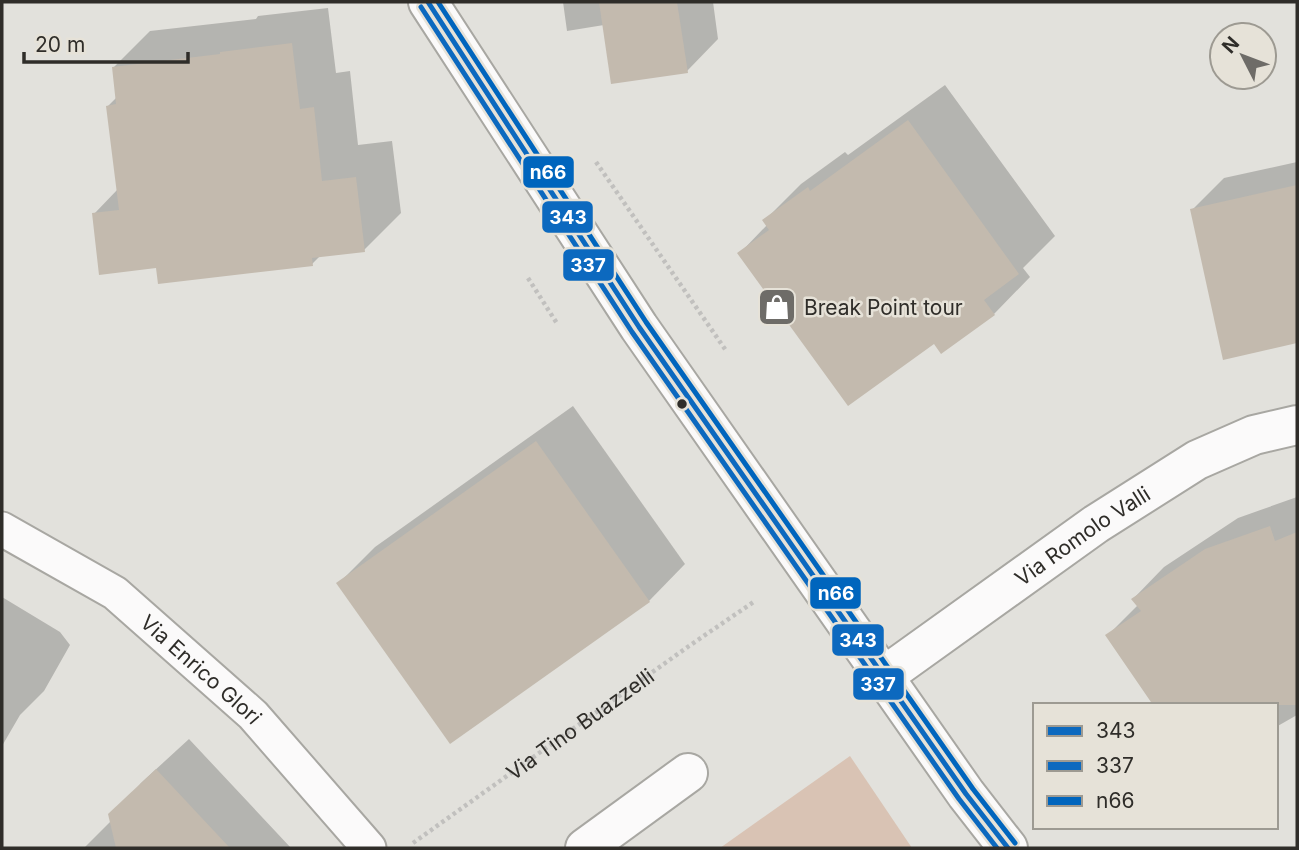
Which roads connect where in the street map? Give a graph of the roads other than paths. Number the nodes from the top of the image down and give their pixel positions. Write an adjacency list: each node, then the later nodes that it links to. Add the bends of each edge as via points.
1 (428, 2): 4 (street, via 639,327)
2 (1297, 425): 4 (street, Via Romolo Valli, via 1254,435 1198,460 1096,524)
3 (2, 529): 6 (lane, Via Enrico Glori, via 115,593 253,715)
4 (884, 676): 8 (street)
5 (688, 773): 7 (street)
6 (369, 848)
7 (585, 848)
8 (1008, 848)

